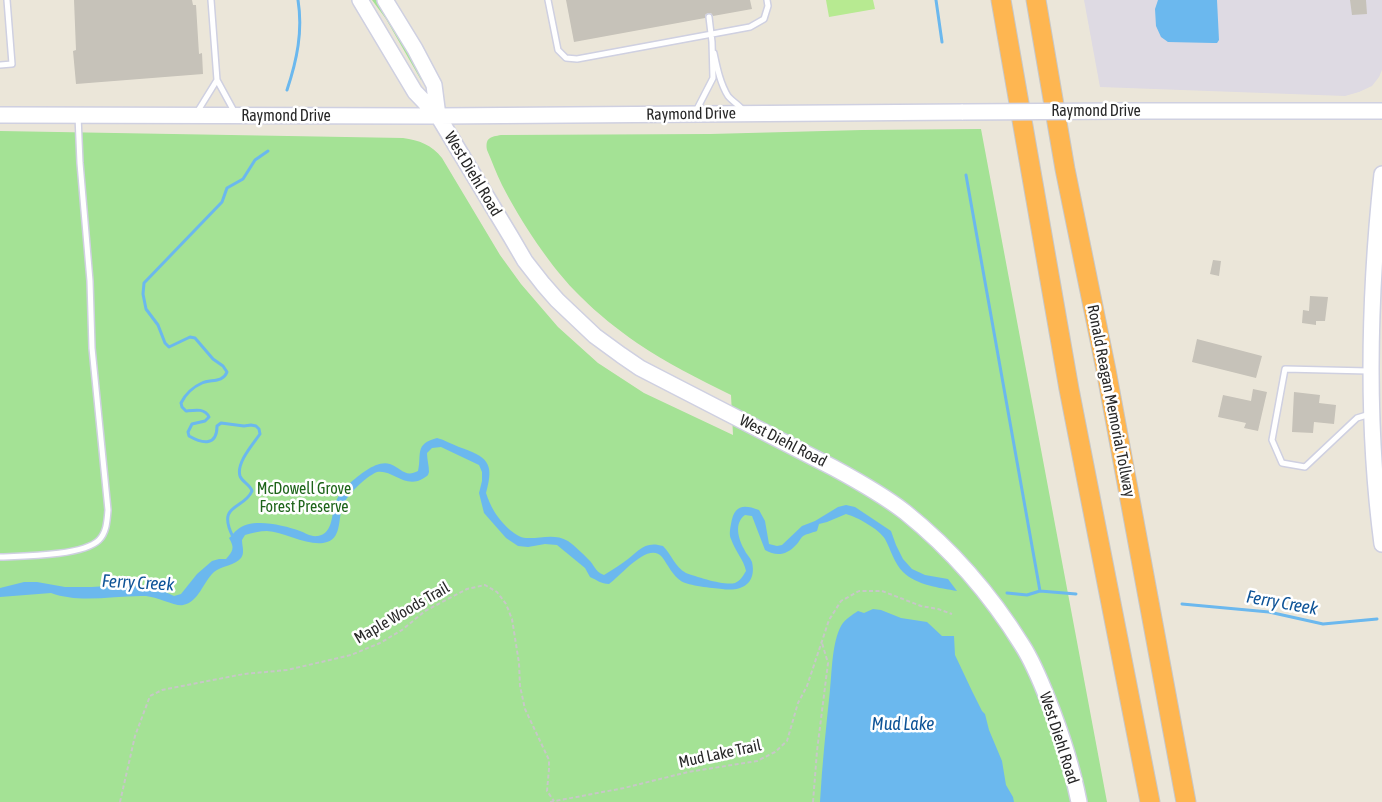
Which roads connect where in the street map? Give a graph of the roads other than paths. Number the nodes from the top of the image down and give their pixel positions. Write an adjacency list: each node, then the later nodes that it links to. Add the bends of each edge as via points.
1 (7, 0): 12 (lane, via 12,64)
2 (211, 0): 13 (lane)
3 (360, 0): 21 (street, West Diehl Road, via 415,92)
4 (385, 0): 21 (street, West Diehl Road, via 434,85)
5 (548, 0): 10 (lane, via 558,50 566,58)
6 (767, 0): 10 (lane, via 764,19 750,27)
7 (1001, 0): 28 (highway, via 1069,389)
8 (1036, 0): 29 (highway, Ronald Reagan Memorial Tollway)
9 (709, 17): 10 (lane)
10 (711, 34): 11 (lane)
11 (712, 42): 15 (lane, via 713,78); 16 (lane, via 724,88)
12 (0, 65)
13 (217, 80): 19 (lane); 20 (lane)
14 (1382, 111): 16 (street, Raymond Drive, bridge)
15 (694, 114): 16 (street, Raymond Drive); 21 (street, Raymond Drive)
16 (745, 114)
17 (78, 115): 18 (street, Raymond Drive); 19 (street, Raymond Drive); 26 (lane, via 107,528 100,540 68,552)
18 (0, 116)
19 (195, 116): 20 (street, Raymond Drive)
20 (236, 116): 21 (street, Raymond Drive)
21 (438, 116): 27 (street, West Diehl Road, via 525,261 557,300 588,330 640,368 863,484 904,511 946,548 1000,611 1023,646 1060,731)
22 (1382, 174): 23 (street, via 1373,289)
23 (1371, 371): 24 (street); 24 (lane, via 1285,370 1272,440 1282,463 1305,467 1357,418)
24 (1372, 413): 25 (street)
25 (1382, 544)
26 (0, 557)
27 (1078, 802)
28 (1150, 802)
29 (1186, 802)

